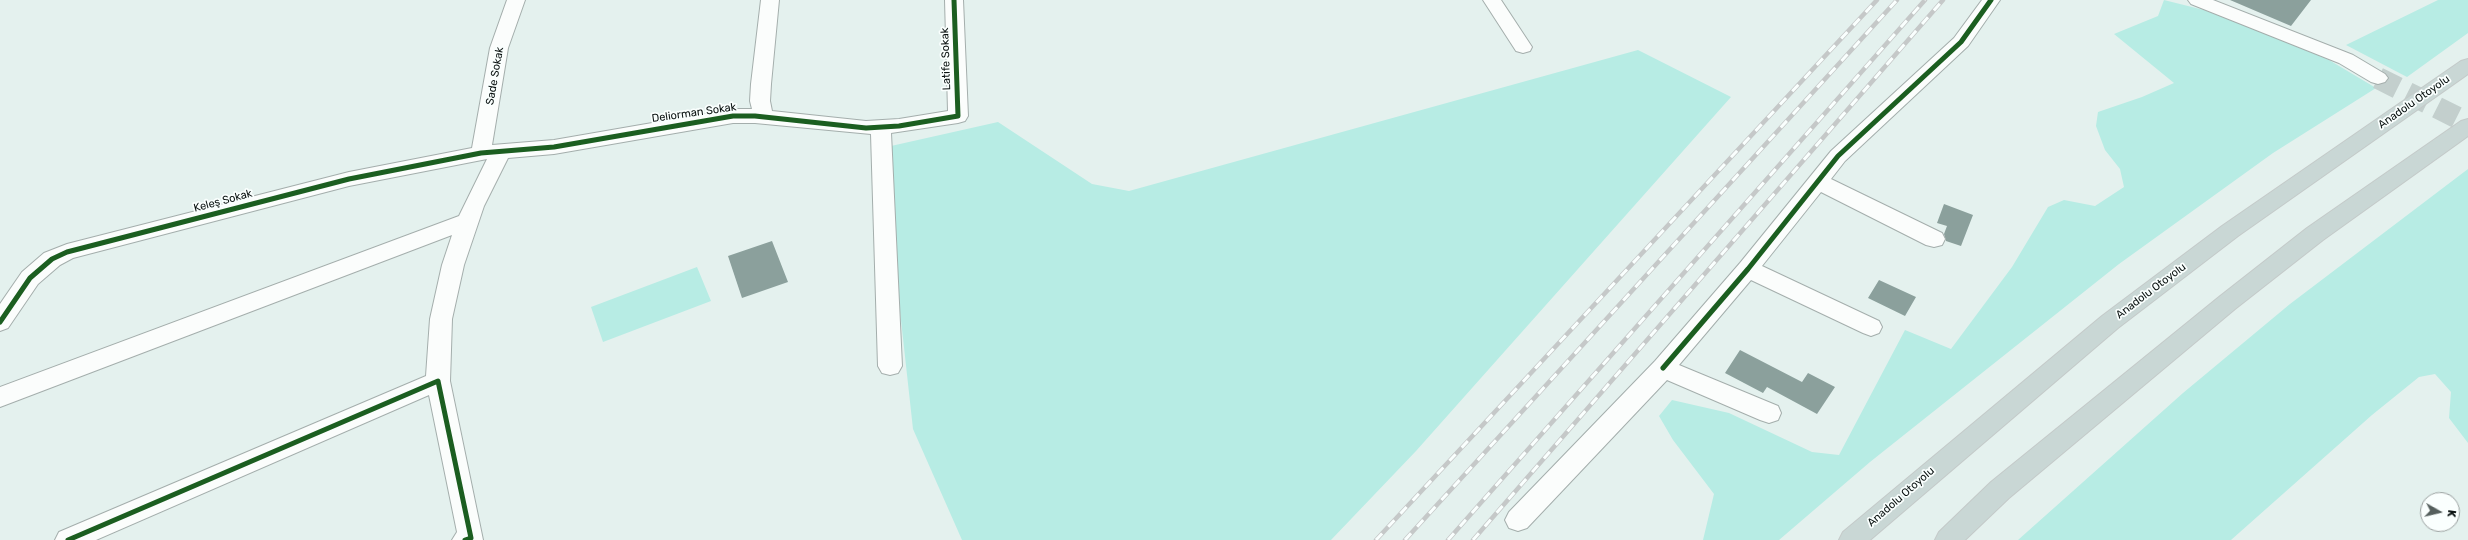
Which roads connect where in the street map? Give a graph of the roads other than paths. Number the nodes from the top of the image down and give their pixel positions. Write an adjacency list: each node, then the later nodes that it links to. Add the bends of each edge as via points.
1 (516, 0): 14 (street, Sade Sokak, via 499,48)
2 (770, 0): 11 (street, via 760,101)
3 (954, 0): 10 (street, Latife Sokak)
4 (1492, 0): 7 (street)
5 (1991, 0): 15 (street, via 1961,42 1838,156)
6 (2197, 0): 9 (street, via 2346,59)
7 (1523, 47)
8 (2468, 65): 29 (highway, Anadolu Otoyolu, via 2236,226 2110,322)
9 (2378, 78)
10 (958, 116): 13 (street, Deliorman Sokak)
11 (764, 117): 13 (street, Deliorman Sokak); 14 (street, Deliorman Sokak, via 733,116 554,147)
12 (2468, 126): 30 (highway, via 2327,225 2227,303 2000,490)
13 (881, 128): 21 (street)
14 (491, 153): 16 (street, Sade Sokak); 19 (street, Keleş Sokak, via 349,179 67,252 52,259 30,278)
15 (1816, 181): 17 (street); 18 (street)
16 (468, 221): 23 (street, Sade Sokak, via 453,265 441,319); 24 (street)
17 (1934, 240)
18 (1748, 269): 20 (street); 22 (street)
19 (0, 322)
20 (1871, 327)
21 (890, 366)
22 (1663, 368): 25 (street); 26 (street)
23 (438, 381): 27 (street); 28 (street, Sade Sokak, via 471,538)
24 (0, 397)
25 (1769, 414)
26 (1518, 520)
27 (68, 540)
28 (465, 540)
29 (1852, 540)
30 (1948, 540)

